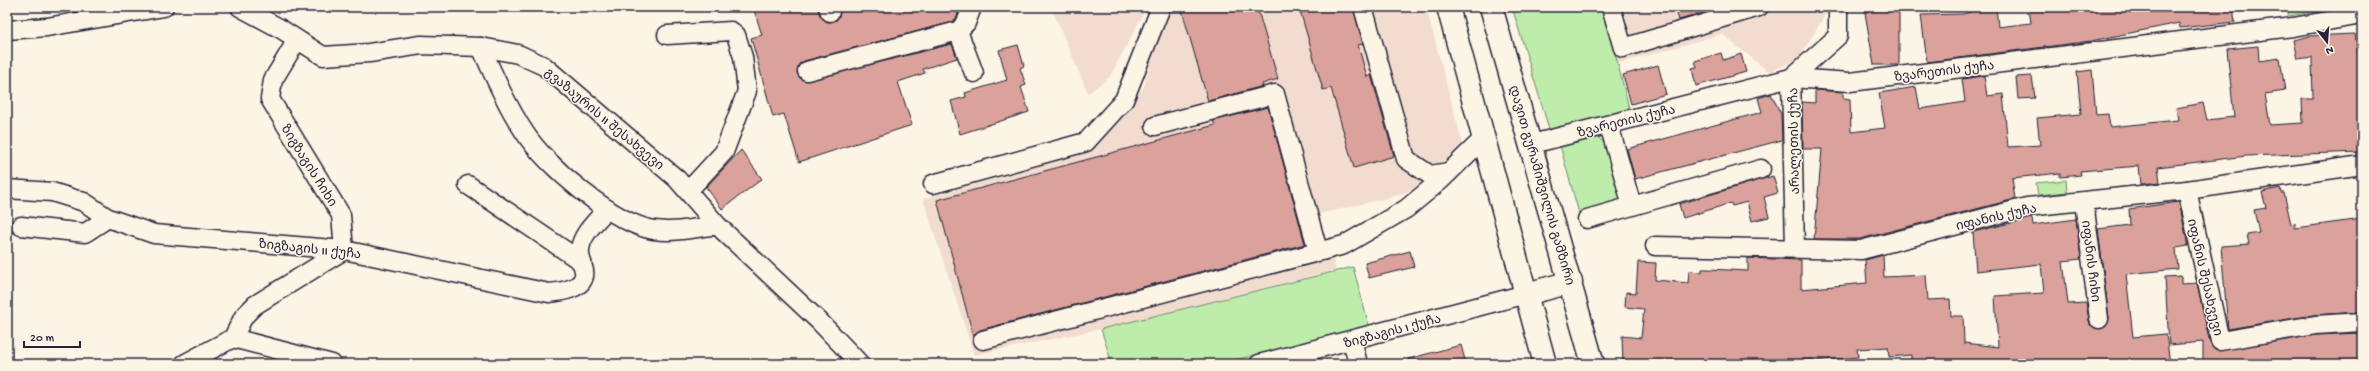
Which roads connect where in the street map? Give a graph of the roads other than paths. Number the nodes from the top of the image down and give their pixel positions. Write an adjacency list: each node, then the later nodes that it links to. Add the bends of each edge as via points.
1 (164, 7): 12 (street, via 47,27)
2 (240, 7): 15 (street, გვაზაურის II შესახვევი)
3 (972, 7): 13 (street, via 966,24)
4 (1161, 7): 27 (street, via 1124,100 1086,142)
5 (1364, 7): 26 (street, via 1406,159 1430,175)
6 (1448, 7): 22 (main road)
7 (1491, 7): 23 (main road, დავით გურამიშვილის გამზირი)
8 (1611, 7): 9 (street, via 1623,48)
9 (1759, 7)
10 (1838, 7): 19 (street, არალეთის ქუჩა, via 1838,36)
11 (2362, 15): 19 (street, ზვარეთის ქუჩა, via 2293,27 1850,82)
12 (7, 30)
13 (958, 31): 17 (street); 18 (street)
14 (667, 35): 31 (street, via 731,31 736,35 743,57 747,91 737,123 724,152)
15 (297, 40): 16 (street, გვაზაურის II შესახვევი, via 323,56 369,53 421,45); 41 (street, ზიგზაგის ჩიხი, via 273,80 270,99 341,215)
16 (481, 47): 31 (street, გვაზაურის II შესახვევი, via 518,54 544,66 677,179); 34 (street, via 499,88 526,135 557,169)
17 (807, 71)
18 (974, 73)
19 (1791, 78): 20 (street, ზვარეთის ქუჩა); 40 (street, არალეთის ქუჩა)
20 (1609, 125): 23 (street, ზვარეთის ქუჩა); 33 (street)
21 (1155, 126): 42 (street, via 1275,94)
22 (1484, 138): 26 (street); 45 (main road)
23 (1532, 144): 44 (main road, დავით გურამიშვილის გამზირი)
24 (2362, 165): 30 (street, იფანის ქუჩა)
25 (1761, 169): 33 (street)
26 (1449, 172): 42 (street, via 1406,208 1344,245)
27 (933, 184)
28 (468, 185): 43 (street)
29 (7, 189): 35 (street, ზიგზაგის II ქუჩა, via 52,192 84,202)
30 (2187, 190): 32 (street, იფანის ქუჩა); 47 (street, იფანის შესახვევი, via 2220,341 2315,325)
31 (688, 192): 37 (street, გვაზაურის II შესახვევი)
32 (2084, 202): 40 (street, იფანის ქუჩა, via 2027,207 1861,250); 46 (street, იფანის ჩიხი)
33 (1632, 206): 36 (street)
34 (606, 209): 37 (street, via 653,230 682,231); 43 (street, ზიგზაგის II ქუჩა, via 585,235 580,250)
35 (108, 218): 38 (street, via 85,233); 41 (street, ზიგზაგის II ქუჩა, via 154,234)
36 (1587, 219)
37 (717, 225): 54 (street, გვაზაურის II შესახვევი, via 820,322)
38 (21, 226)
39 (1655, 246): 40 (street, იფანის ქუჩა)
40 (1795, 248)
41 (344, 250): 43 (street, ზიგზაგის II ქუჩა, via 549,293 566,291 580,284 585,274); 48 (street, via 255,305 244,316)
42 (1318, 251): 49 (street)
43 (582, 262)
44 (1571, 282): 45 (main road); 58 (main road, დავით გურამიშვილის გამზირი)
45 (1526, 294): 50 (street, ზიგზაგის I ქუჩა); 57 (main road)
46 (2099, 319)
47 (2362, 322)
48 (233, 338): 52 (street); 53 (street)
49 (983, 340)
50 (1352, 340): 51 (street, ზიგზაგის I ქუჩა); 56 (street)
51 (1309, 358): 55 (street, ზიგზაგის I ქუჩა)
52 (184, 364)
53 (332, 364)
54 (860, 364)
55 (1259, 364)
56 (1358, 364)
57 (1545, 364)
58 (1593, 364)

